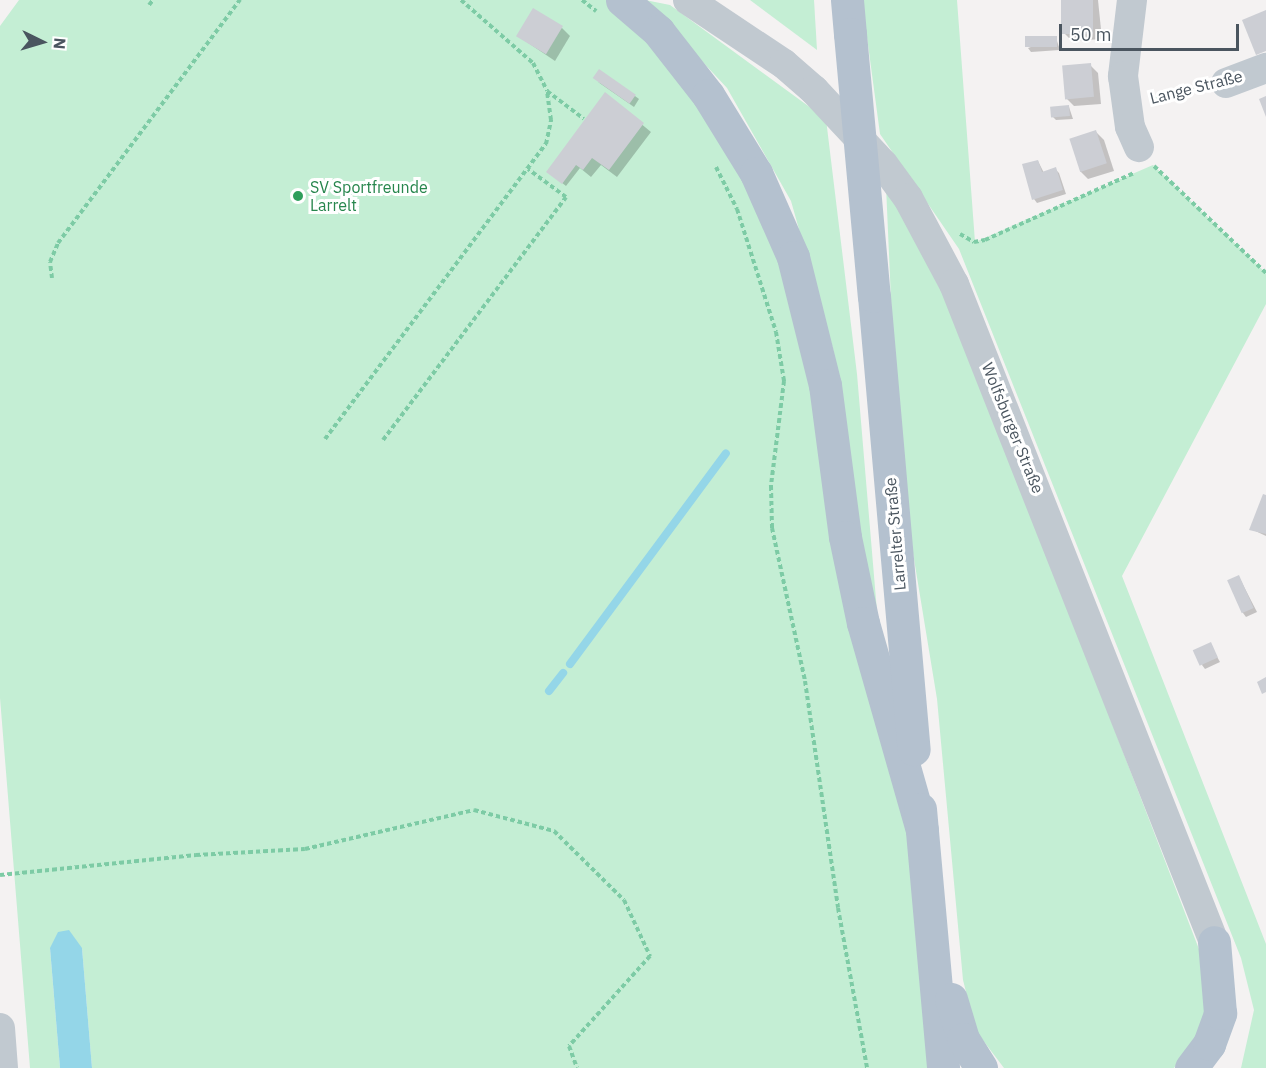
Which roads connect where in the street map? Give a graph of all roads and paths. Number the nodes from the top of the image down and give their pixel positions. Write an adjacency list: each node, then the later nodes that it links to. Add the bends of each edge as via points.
1 (153, 0): 8 (path)
2 (240, 0): 20 (path, via 58,243 50,262)
3 (461, 0): 12 (path, via 533,63)
4 (582, 0): 9 (path)
5 (688, 0): 25 (street, Wolfsburger Straße, via 784,64 813,90 884,164 908,198 967,316)
6 (847, 0): 23 (main road, Larrelter Straße, bridge)
7 (1132, 0): 13 (street, via 1125,41)
8 (149, 5)
9 (613, 9): 23 (main road, via 658,32 708,94 756,173 793,256 825,385 845,537 863,623)
10 (1266, 68): 11 (street, Lange Straße)
11 (1226, 83): 13 (path, Lange Straße)
12 (548, 91): 14 (path); 17 (path, via 551,120 546,144)
13 (1125, 103): 15 (street)
14 (585, 119)
15 (1139, 147)
16 (712, 158): 29 (path, via 737,209 776,332 784,381 771,486 772,528 805,681 838,908)
17 (528, 169): 21 (path); 22 (path, via 566,197)
18 (956, 229): 19 (path, via 962,237 985,240 1153,165)
19 (1266, 273)
20 (52, 278)
21 (325, 439)
22 (383, 440)
23 (922, 838): 30 (main road, Larrelter Straße); 31 (main road, via 954,1013 963,1039)
24 (0, 875): 28 (path, via 196,855 305,849 474,810 554,831 624,900 650,956 569,1046)
25 (1214, 942): 32 (main road, via 1220,1013 1209,1044); 33 (main road, via 1234,1004 1231,1034)
26 (0, 1028): 27 (street)
27 (3, 1068)
28 (577, 1068)
29 (867, 1068)
30 (943, 1068)
31 (981, 1068)
32 (1191, 1068)
33 (1220, 1068)

